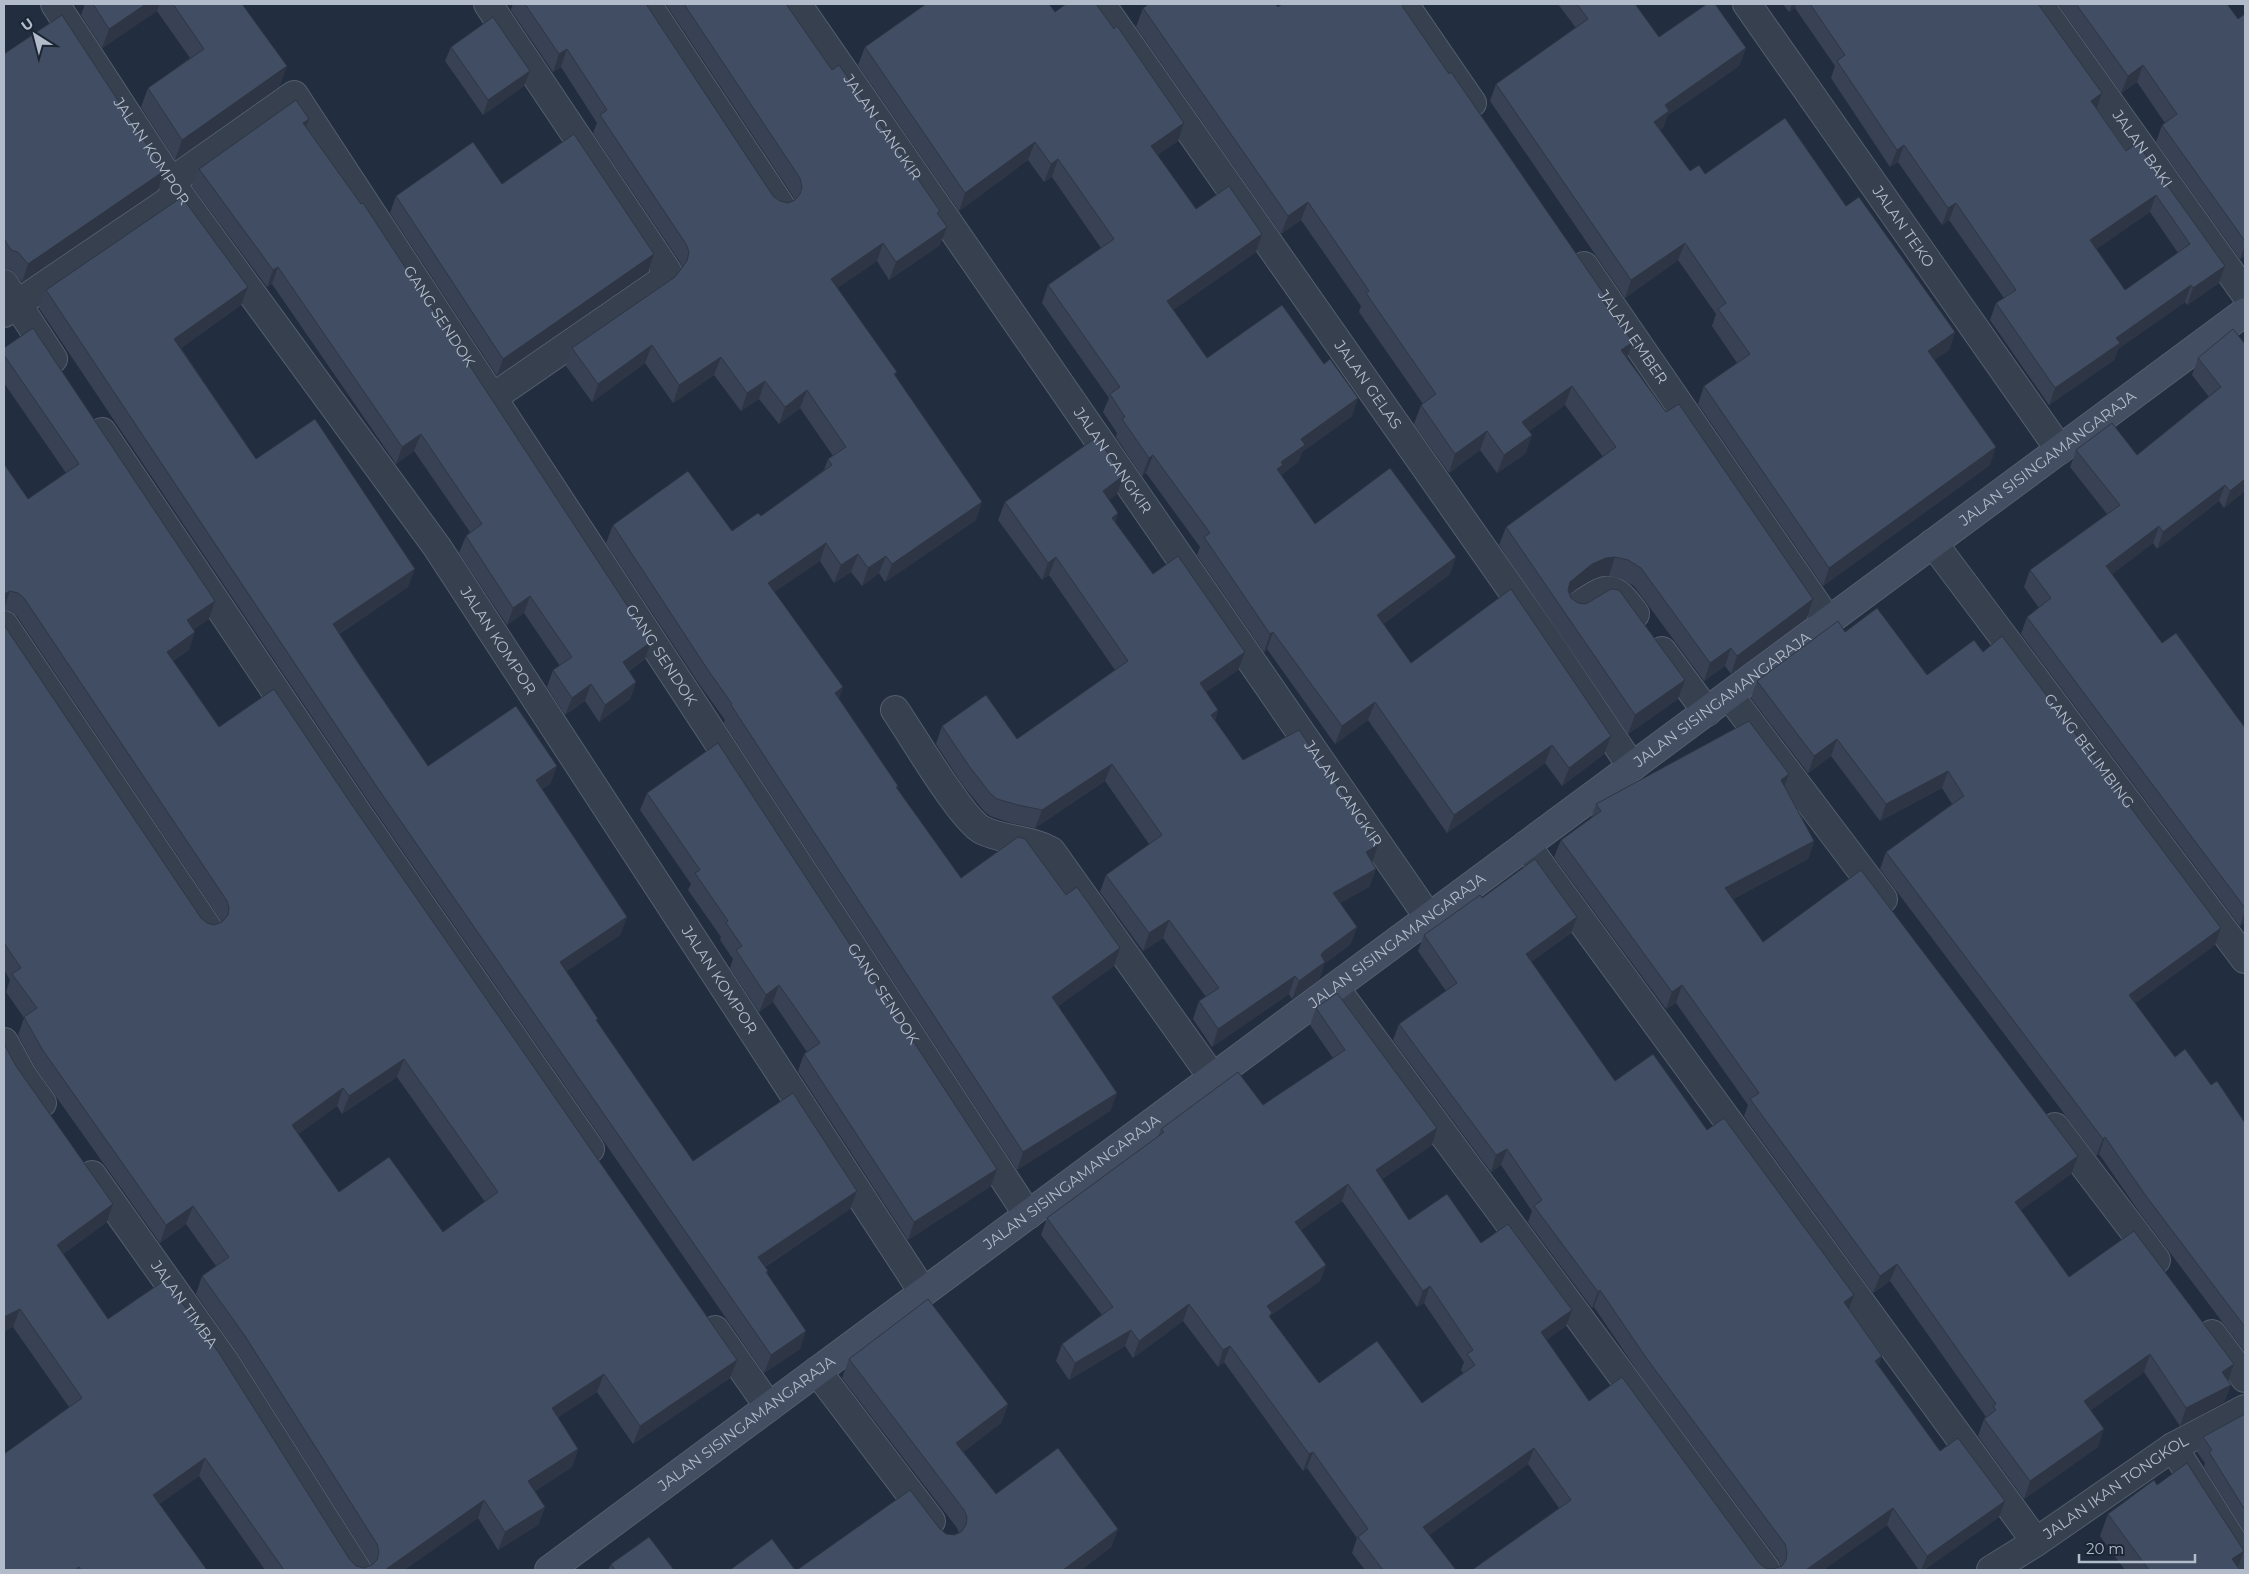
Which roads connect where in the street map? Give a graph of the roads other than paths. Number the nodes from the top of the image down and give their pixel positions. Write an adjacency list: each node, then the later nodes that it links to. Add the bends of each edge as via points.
1 (55, 4): 10 (street, JALAN KOMPOR)
2 (488, 4): 17 (street, via 667,271 660,282)
3 (647, 4): 11 (street)
4 (797, 4): 29 (street, JALAN CANGKIR)
5 (1101, 4): 27 (street, JALAN GELAS)
6 (1404, 4): 9 (street)
7 (1747, 4): 19 (street, JALAN TEKO)
8 (2039, 4): 13 (street, JALAN BAKI)
9 (1489, 127)
10 (175, 187): 14 (street); 17 (street, GANG SENDOK, via 294,95); 42 (street, JALAN KOMPOR, via 437,547)
11 (780, 205)
12 (1568, 242): 22 (street, JALAN EMBER)
13 (2245, 293)
14 (8, 301): 16 (street)
15 (2245, 312): 19 (street, JALAN SISINGAMANGARAJA)
16 (67, 379)
17 (492, 398): 40 (street, GANG SENDOK)
18 (89, 412): 39 (street, via 358,814)
19 (2060, 450): 20 (street, JALAN SISINGAMANGARAJA)
20 (1934, 543): 22 (street, JALAN SISINGAMANGARAJA); 32 (street, GANG BELIMBING)
21 (1577, 607): 26 (street, via 1601,590 1612,590 1622,596)
22 (1828, 621): 24 (street, JALAN SISINGAMANGARAJA)
23 (4, 625): 31 (street)
24 (1729, 695): 26 (street, JALAN SISINGAMANGARAJA); 30 (street)
25 (894, 710): 35 (street, via 965,814 981,829 1051,851)
26 (1706, 712): 27 (street, JALAN SISINGAMANGARAJA)
27 (1632, 767): 28 (street, JALAN SISINGAMANGARAJA)
28 (1526, 846): 29 (street, JALAN SISINGAMANGARAJA); 51 (street)
29 (1429, 918): 33 (street, JALAN SISINGAMANGARAJA)
30 (1897, 918)
31 (207, 927)
32 (2245, 959)
33 (1335, 988): 35 (street, JALAN SISINGAMANGARAJA); 55 (street)
34 (4, 1042): 37 (street, via 22,1075)
35 (1213, 1078): 40 (street, JALAN SISINGAMANGARAJA)
36 (2041, 1108): 41 (street)
37 (56, 1123)
38 (78, 1155): 53 (street, JALAN TIMBA, via 225,1362)
39 (606, 1171)
40 (1028, 1215): 42 (street, JALAN SISINGAMANGARAJA)
41 (2173, 1283)
42 (923, 1292): 45 (street, JALAN SISINGAMANGARAJA)
43 (701, 1310): 47 (street)
44 (2197, 1315): 46 (street)
45 (817, 1371): 47 (street, JALAN SISINGAMANGARAJA); 50 (street)
46 (2245, 1378)
47 (768, 1407): 54 (street, JALAN SISINGAMANGARAJA)
48 (2245, 1409): 49 (street, JALAN IKAN TONGKOL)
49 (2173, 1447): 51 (street, JALAN IKAN TONGKOL); 52 (street)
50 (945, 1538)
51 (2036, 1542): 56 (street, JALAN IKAN TONGKOL)
52 (2245, 1561)
53 (357, 1570)
54 (549, 1570)
55 (1766, 1570)
56 (1991, 1570)

